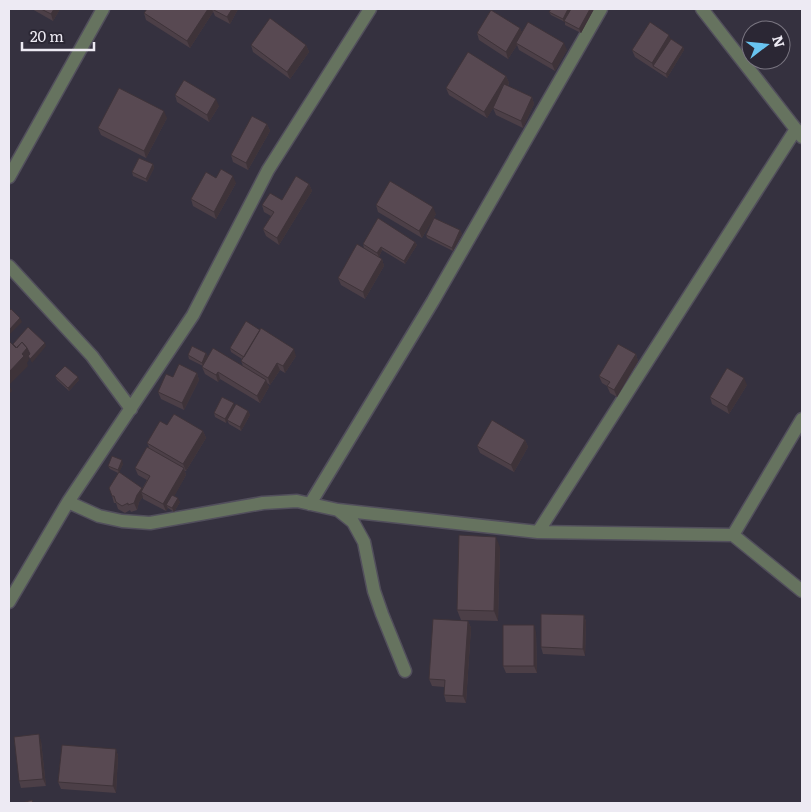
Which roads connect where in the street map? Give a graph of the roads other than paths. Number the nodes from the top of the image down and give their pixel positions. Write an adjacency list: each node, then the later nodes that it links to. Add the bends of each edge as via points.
1 (103, 9): 6 (street)
2 (370, 9): 8 (street, via 268,170 193,315)
3 (602, 9): 11 (street, via 433,301)
4 (702, 9): 5 (street)
5 (799, 133): 13 (street)
6 (9, 177)
7 (9, 266): 8 (street, via 92,356)
8 (131, 409): 10 (street)
9 (802, 419): 14 (street)
10 (68, 502): 11 (street, via 99,516 150,523 263,502); 16 (street)
11 (310, 504): 12 (street)
12 (338, 510): 13 (street); 17 (street, via 353,522 364,542 374,591)
13 (538, 532): 14 (street)
14 (733, 535): 15 (street)
15 (802, 591)
16 (9, 599)
17 (406, 671)

